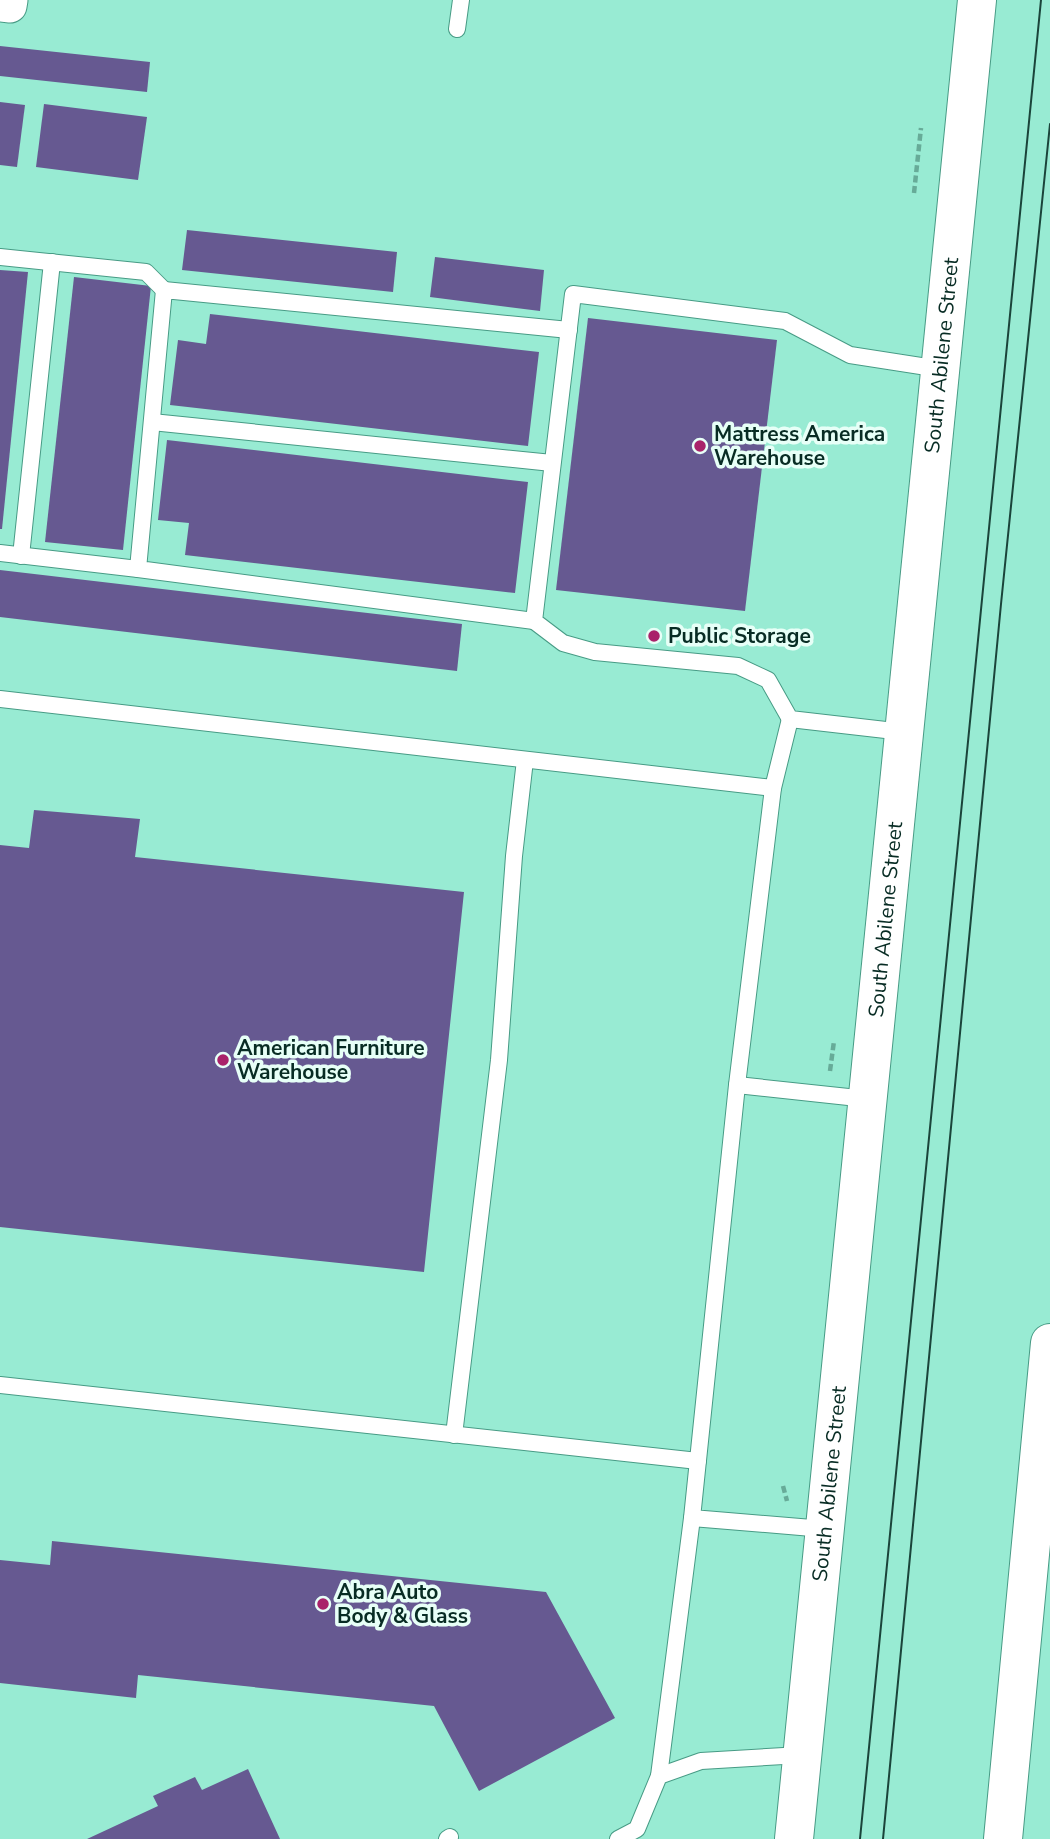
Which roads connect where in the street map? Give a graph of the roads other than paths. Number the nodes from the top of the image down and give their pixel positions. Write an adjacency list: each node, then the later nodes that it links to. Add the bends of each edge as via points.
1 (11, 0): 4 (street, via 10,6)
2 (461, 0): 5 (lane)
3 (977, 0): 10 (main road, South Abilene Street)
4 (0, 5)
5 (457, 29)
6 (0, 257): 7 (lane)
7 (52, 262): 8 (lane, via 146,272); 14 (lane)
8 (164, 290): 9 (lane); 11 (lane)
9 (569, 330): 10 (lane, via 573,294 785,321 850,355); 12 (lane)
10 (940, 369): 19 (main road, South Abilene Street)
11 (152, 422): 12 (lane); 15 (lane)
12 (552, 463): 16 (lane)
13 (0, 553): 14 (lane)
14 (21, 556): 15 (lane)
15 (138, 569): 16 (lane)
16 (534, 621): 18 (lane, via 563,643 595,652 738,666 768,680)
17 (0, 699): 20 (lane)
18 (790, 719): 19 (lane); 21 (lane)
19 (903, 732): 23 (main road, South Abilene Street)
20 (525, 760): 21 (lane); 26 (lane, via 499,1060)
21 (773, 788): 22 (lane)
22 (737, 1085): 23 (lane); 27 (lane)
23 (867, 1099): 29 (main road, South Abilene Street)
24 (1050, 1343): 34 (main road)
25 (0, 1385): 26 (lane)
26 (454, 1435): 27 (lane)
27 (698, 1461): 28 (lane)
28 (692, 1518): 29 (lane); 31 (lane)
29 (824, 1529): 30 (main road, South Abilene Street)
30 (801, 1755): 31 (lane, via 701,1761); 33 (main road, South Abilene Street)
31 (659, 1776): 32 (lane, via 637,1829)
32 (618, 1839)
33 (794, 1839)
34 (1003, 1839)

